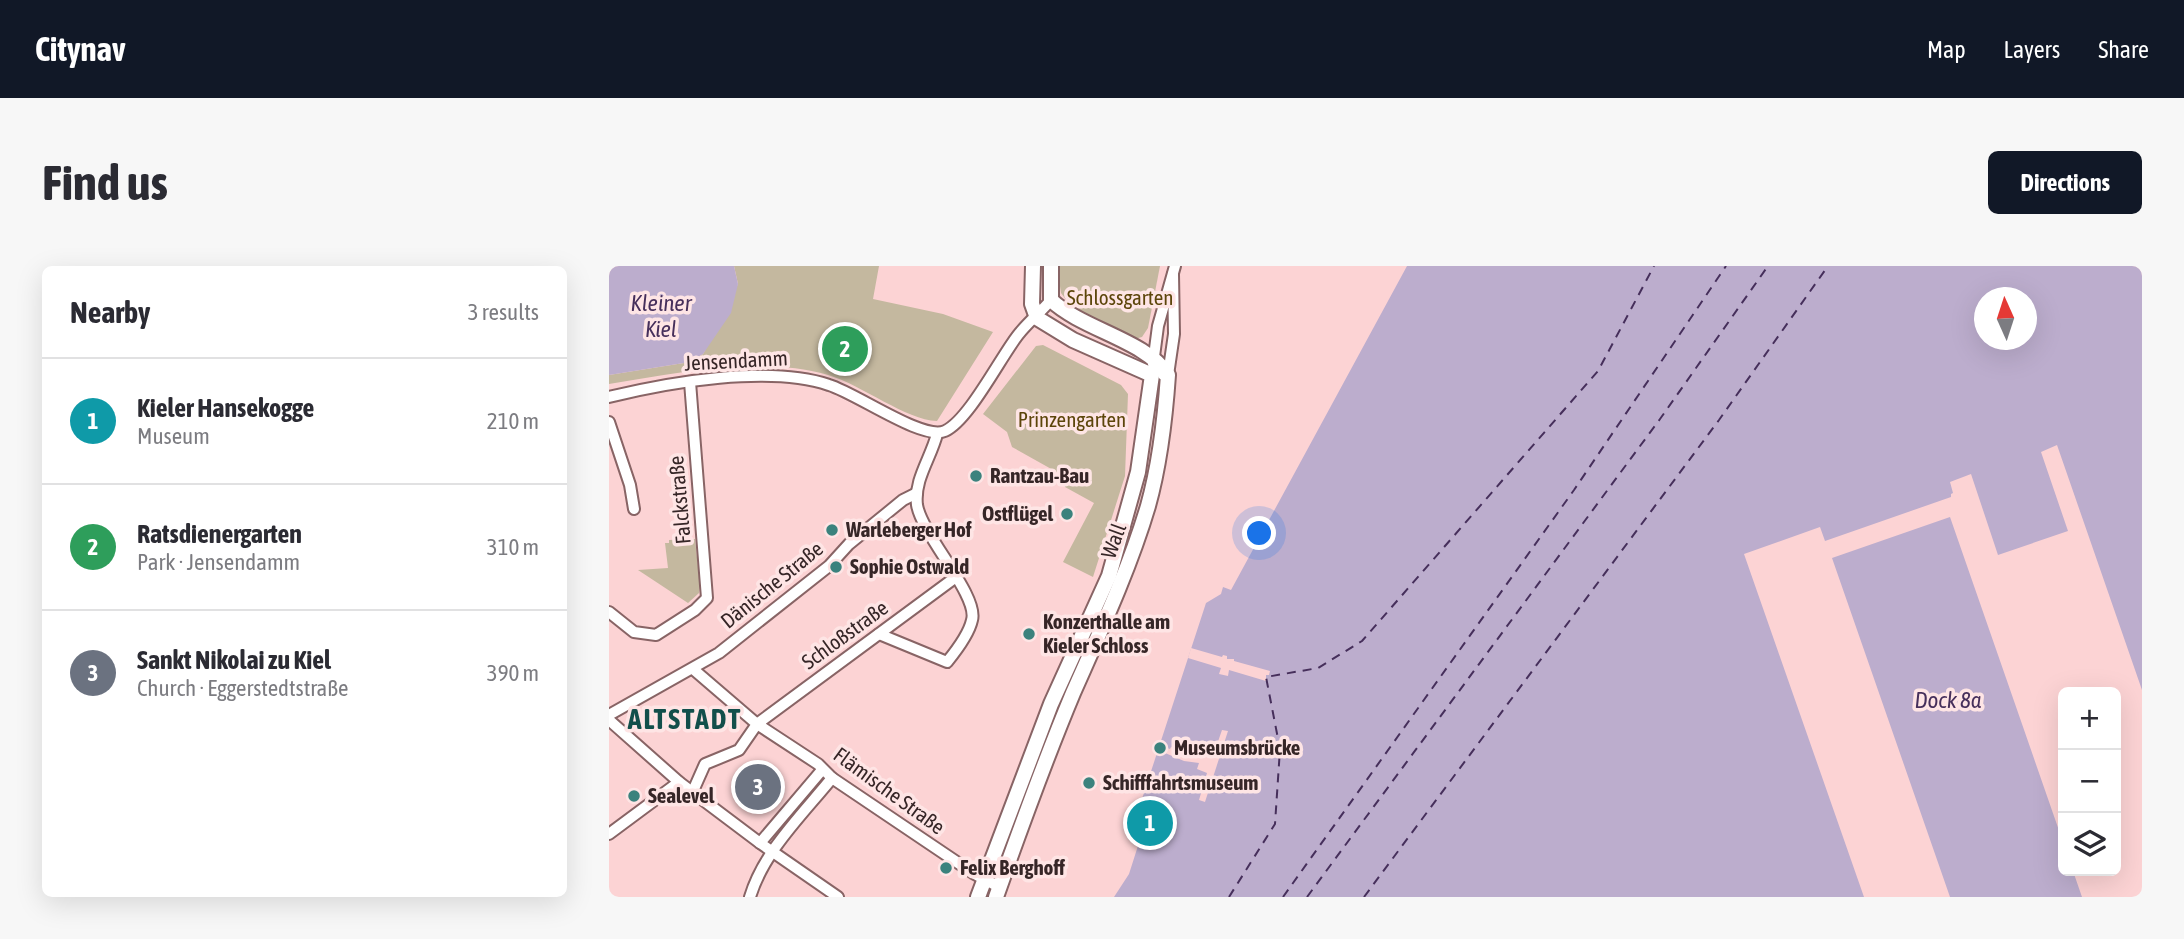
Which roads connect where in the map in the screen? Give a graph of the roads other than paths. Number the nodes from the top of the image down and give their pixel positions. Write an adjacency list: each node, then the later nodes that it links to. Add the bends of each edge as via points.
1 (1033, 266): 5 (main road)
2 (1051, 266): 4 (main road)
3 (1174, 270): 6 (street, Wall); 8 (street, Wall, via 1174,334)
4 (1051, 300): 5 (street); 6 (main road, via 1081,321)
5 (1035, 311): 7 (main road, via 1073,340); 12 (street, via 955,425)
6 (1153, 357): 7 (street, Wall); 8 (main road)
7 (1151, 375): 8 (street); 21 (main road, Wall, via 1140,461 1117,552 1103,594)
8 (1168, 375): 22 (main road, Wall, via 1149,503)
9 (690, 382): 10 (street, Jensendamm); 12 (street, Jensendamm, via 794,376 829,384 918,430); 16 (street, Falckstraße, via 708,598 656,635 634,632)
10 (609, 397)
11 (609, 422): 14 (street)
12 (937, 434): 13 (street)
13 (917, 493): 15 (street, via 923,523); 18 (street, Dänische Straße, via 849,544 770,614)
14 (634, 509)
15 (956, 578): 17 (street, Schloßstraße); 17 (street, via 973,616 947,662)
16 (609, 612)
17 (879, 634): 20 (street, Schloßstraße)
18 (693, 669): 19 (street, Dänische Straße); 20 (street, Flämische Straße)
19 (609, 718): 25 (street)
20 (757, 724): 23 (street, Flämische Straße); 26 (street, Schloßstraße, via 739,750 705,764)
21 (1041, 728): 22 (street); 30 (main road, Wall)
22 (1057, 733): 31 (main road, Wall)
23 (822, 770): 24 (street, Flämische Straße); 28 (street)
24 (832, 778): 29 (street); 30 (street, Flämische Straße)
25 (679, 782): 26 (street); 27 (street)
26 (693, 791): 28 (street)
27 (609, 834)
28 (760, 843): 29 (street)
29 (772, 850): 32 (street); 33 (street)
30 (985, 880): 31 (street, Flämische Straße); 34 (main road, Wall)
31 (997, 892)
32 (750, 897)
33 (838, 897)
34 (978, 897)

